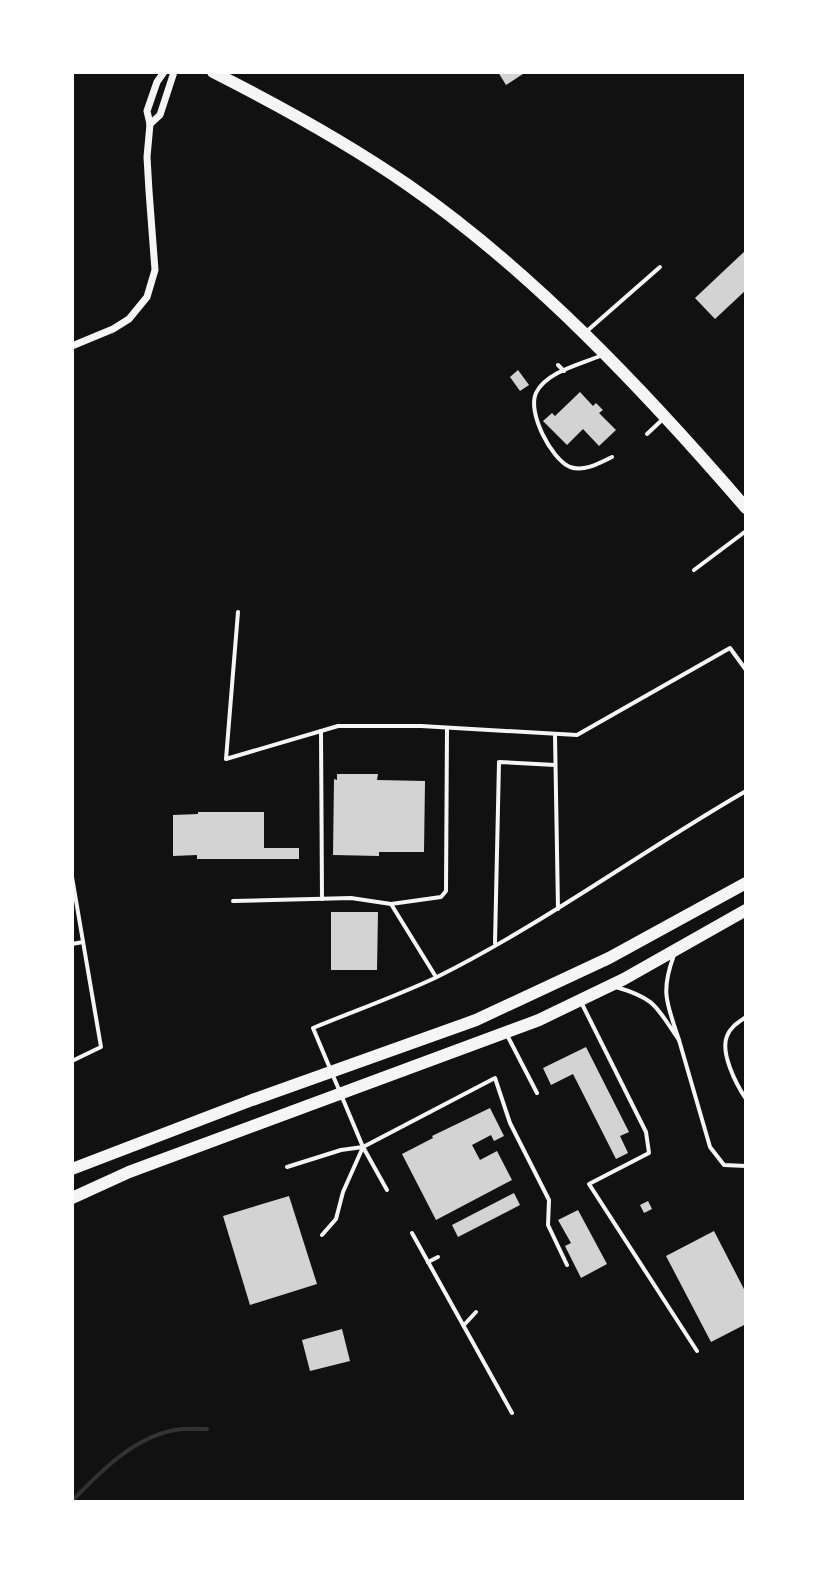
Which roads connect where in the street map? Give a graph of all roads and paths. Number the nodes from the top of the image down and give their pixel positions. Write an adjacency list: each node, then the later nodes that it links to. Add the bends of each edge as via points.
1 (164, 72): 4 (street, via 147,111)
2 (174, 72): 4 (street, via 160,115)
3 (213, 72): 6 (main road, via 300,117 411,187 538,290)
4 (150, 124): 7 (street, via 147,157 155,270 147,297 129,319)
5 (660, 267): 6 (lane)
6 (583, 335): 8 (main road)
7 (72, 346)
8 (603, 355): 10 (lane); 13 (main road)
9 (558, 365): 10 (lane)
10 (564, 371): 12 (lane)
11 (537, 381): 12 (lane)
12 (541, 386): 15 (lane, via 534,416 564,463 583,468)
13 (665, 417): 14 (lane); 16 (main road)
14 (647, 434)
15 (612, 457)
16 (746, 508)
17 (746, 531): 18 (lane)
18 (694, 570)
19 (238, 612): 22 (lane, via 226,759)
20 (746, 670): 23 (lane, via 730,648 577,735)
21 (447, 728): 22 (lane, via 338,726); 23 (lane); 30 (lane, via 446,891 441,897)
22 (321, 731): 28 (lane)
23 (555, 734): 24 (lane)
24 (555, 765): 31 (lane); 35 (lane, via 499,762)
25 (746, 791): 31 (lane)
26 (72, 877): 33 (lane)
27 (746, 883): 44 (main road, via 513,1004)
28 (322, 899): 29 (lane); 30 (lane)
29 (233, 901)
30 (391, 904): 37 (lane)
31 (558, 909): 35 (lane)
32 (746, 910): 36 (main road)
33 (83, 942): 34 (lane); 43 (lane, via 101,1047)
34 (72, 944)
35 (495, 944): 37 (lane)
36 (676, 949): 38 (main road); 42 (lane, via 664,996)
37 (436, 977): 44 (lane, via 313,1028)
38 (610, 985): 39 (main road); 42 (lane, via 653,1002)
39 (580, 1000): 41 (main road); 61 (lane, via 646,1132 649,1153 589,1184)
40 (746, 1017): 47 (lane, via 725,1038 726,1055)
41 (505, 1033): 45 (lane); 46 (main road)
42 (679, 1040): 49 (lane, via 710,1147 724,1165)
43 (72, 1061)
44 (331, 1072): 46 (lane); 51 (main road)
45 (537, 1093)
46 (341, 1094): 48 (lane); 53 (main road)
47 (746, 1099)
48 (363, 1147): 50 (lane); 52 (lane); 55 (lane, via 336,1219); 58 (lane, via 495,1078 510,1123 549,1200 548,1225)
49 (746, 1166)
50 (287, 1167)
51 (72, 1169)
52 (387, 1190)
53 (72, 1198)
54 (412, 1233): 57 (lane)
55 (322, 1235)
56 (438, 1257): 57 (lane)
57 (428, 1262): 60 (lane)
58 (567, 1265)
59 (476, 1312): 60 (lane)
60 (464, 1326): 62 (lane)
61 (697, 1351)
62 (512, 1413)

